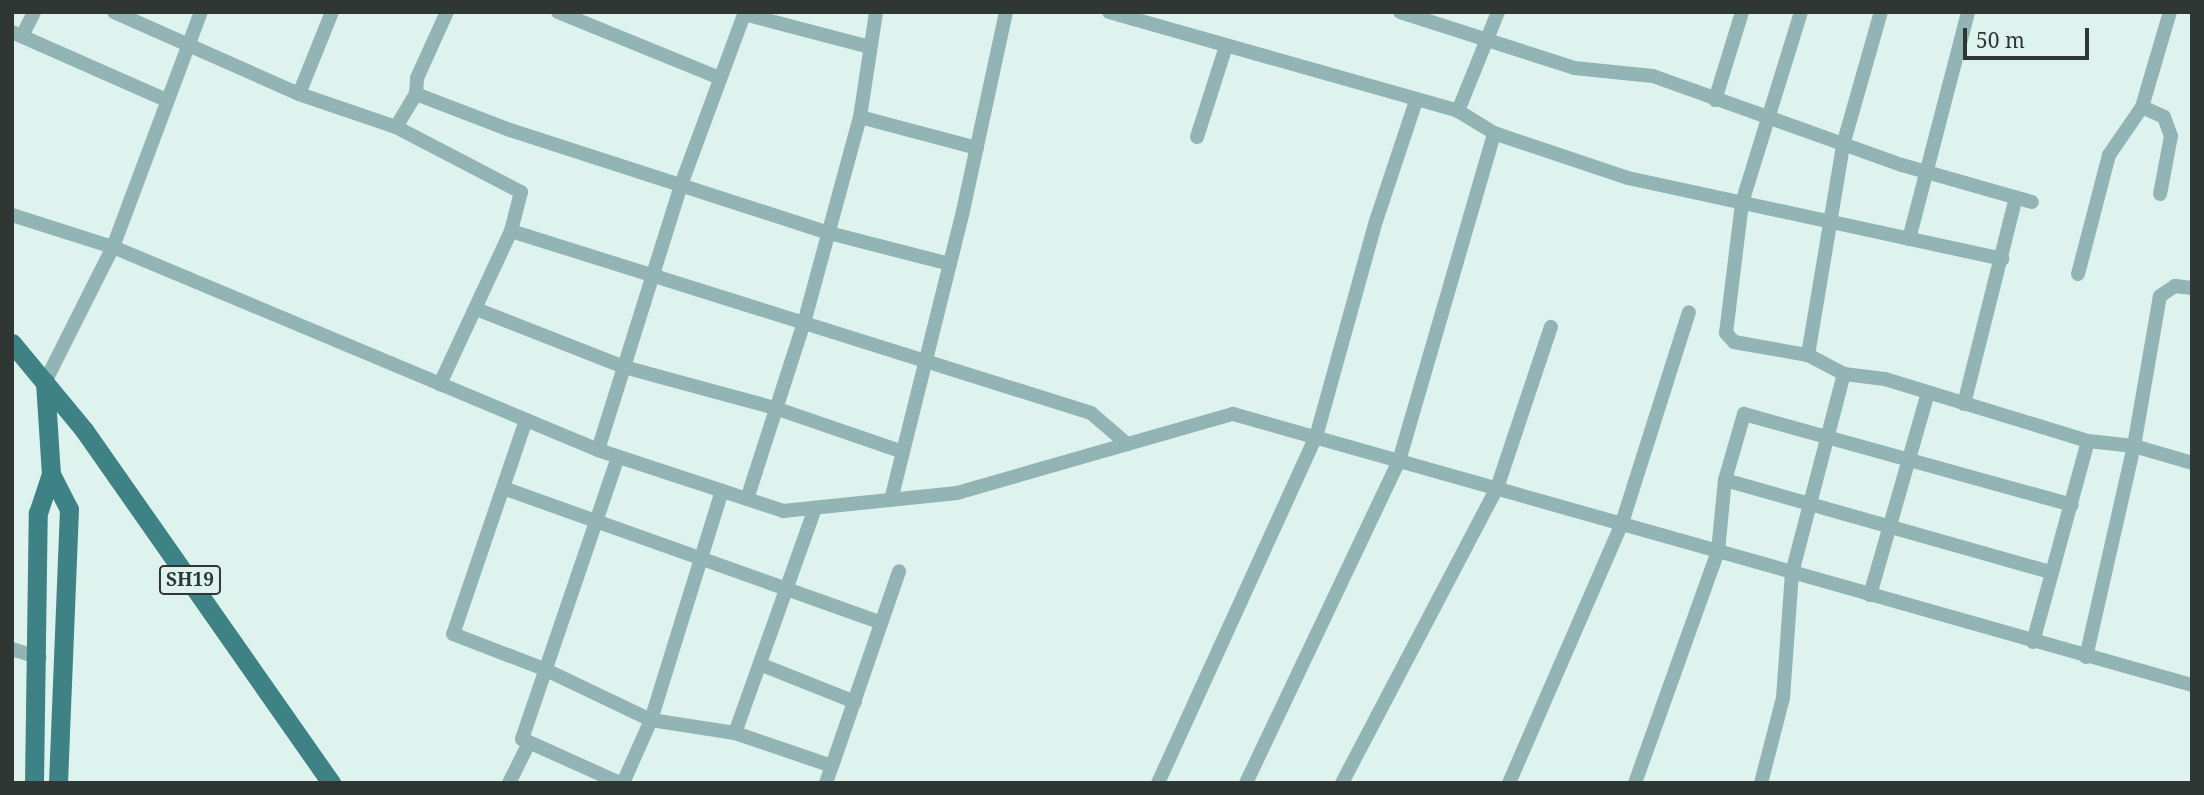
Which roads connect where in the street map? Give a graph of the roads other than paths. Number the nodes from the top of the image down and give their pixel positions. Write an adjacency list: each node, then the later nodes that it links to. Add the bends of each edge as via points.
1 (34, 12): 18 (street)
2 (114, 12): 20 (street)
3 (201, 12): 20 (street)
4 (332, 12): 24 (street)
5 (447, 12): 25 (street, via 417,78)
6 (558, 12): 23 (street)
7 (876, 12): 21 (street)
8 (1006, 12): 37 (street)
9 (1110, 12): 22 (street)
10 (1400, 12): 19 (street)
11 (1497, 12): 19 (street)
12 (1742, 12): 27 (street)
13 (1801, 12): 32 (street)
14 (1881, 12): 36 (street)
15 (1968, 12): 38 (street)
16 (2170, 12): 29 (street)
17 (744, 13): 21 (street); 23 (street)
18 (17, 34): 26 (street)
19 (1487, 40): 27 (street, via 1574,68 1653,76); 30 (street)
20 (187, 46): 24 (street); 26 (street)
21 (870, 47): 31 (street)
22 (1225, 49): 28 (street); 35 (street)
23 (720, 78): 39 (street)
24 (299, 94): 33 (street)
25 (416, 94): 33 (street); 39 (street)
26 (164, 99): 49 (street)
27 (1716, 100): 32 (street)
28 (1416, 102): 30 (street); 71 (street, via 1376,221)
29 (2142, 107): 40 (street, via 2164,117 2171,136); 52 (street, via 2109,155)
30 (1458, 111): 34 (street)
31 (860, 117): 37 (street); 47 (street)
32 (1767, 119): 36 (street); 43 (street)
33 (396, 127): 46 (street, via 516,186 521,191)
34 (1494, 133): 43 (street, via 1628,178); 79 (street)
35 (1197, 137)
36 (1843, 145): 38 (street); 45 (street)
37 (977, 148): 51 (street)
38 (1928, 173): 41 (street); 48 (street)
39 (681, 185): 47 (street); 53 (street)
40 (2160, 194)
41 (2016, 197): 42 (street); 50 (street)
42 (2032, 202)
43 (1741, 203): 45 (street); 60 (street, via 1726,333 1734,342)
44 (12, 215): 49 (street)
45 (1829, 221): 48 (street); 60 (street)
46 (511, 231): 53 (street); 55 (street)
47 (829, 233): 51 (street); 57 (street)
48 (1909, 239): 50 (street)
49 (113, 247): 64 (street); 65 (street)
50 (2002, 259): 67 (street)
51 (950, 264): 61 (street)
52 (2078, 274)
53 (651, 279): 57 (street); 62 (street)
54 (2192, 288): 74 (street, via 2175,286 2160,296)
55 (476, 309): 62 (street); 65 (street)
56 (1689, 312): 92 (street)
57 (804, 323): 61 (street); 68 (street)
58 (1551, 327): 84 (street)
59 (12, 343): 64 (main road, SH19)
60 (1808, 355): 63 (street)
61 (926, 359): 73 (street, via 1091,413); 76 (street)
62 (624, 367): 68 (street); 75 (street)
63 (1844, 374): 66 (street, via 1885,379); 70 (street)
64 (45, 382): 81 (main road); 116 (main road, SH19, via 85,430)
65 (440, 384): 69 (street)
66 (1927, 396): 67 (street); 78 (street)
67 (1964, 404): 72 (street)
68 (775, 408): 76 (street); 86 (street)
69 (526, 420): 75 (street); 83 (street)
70 (1828, 434): 78 (street); 82 (street, via 1744,414); 88 (street)
71 (1316, 437): 73 (street, via 1233,414); 79 (street); 120 (street)
72 (2088, 442): 74 (street); 89 (street)
73 (1127, 444): 87 (street, via 957,493)
74 (2134, 446): 80 (street); 104 (street)
75 (598, 450): 77 (street)
76 (903, 452): 87 (street)
77 (618, 457): 85 (street); 91 (street)
78 (1908, 457): 89 (street); 93 (street)
79 (1399, 461): 84 (street); 121 (street)
80 (2192, 463)
81 (51, 474): 105 (main road, via 38,513); 115 (main road, via 69,509)
82 (1725, 480): 88 (street); 94 (street)
83 (503, 488): 91 (street); 107 (street, via 453,634)
84 (1497, 488): 92 (street); 122 (street)
85 (722, 491): 86 (street); 95 (street)
86 (747, 499): 90 (street, via 783,511)
87 (891, 500): 90 (street)
88 (1809, 503): 93 (street); 98 (street)
89 (2072, 505): 97 (street)
90 (815, 508): 99 (street)
91 (594, 521): 95 (street); 107 (street)
92 (1622, 523): 94 (street); 123 (street)
93 (1889, 526): 97 (street); 100 (street)
94 (1718, 551): 98 (street); 124 (street)
95 (700, 562): 99 (street); 110 (street)
96 (899, 571): 101 (street)
97 (2051, 572): 102 (street)
98 (1792, 573): 100 (street); 125 (street, via 1783,698)
99 (789, 591): 101 (street); 106 (street)
100 (1870, 595): 102 (street)
101 (879, 622): 109 (street)
102 (2033, 642): 104 (street)
103 (12, 649): 105 (street)
104 (2086, 657): 108 (street)
105 (40, 658): 114 (main road)
106 (761, 665): 109 (street); 111 (street)
107 (544, 669): 110 (street); 112 (street, via 522,739)
108 (2192, 685)
109 (855, 702): 113 (street)
110 (651, 720): 111 (street); 118 (street)
111 (735, 733): 113 (street)
112 (528, 744): 117 (street); 118 (street)
113 (832, 766): 119 (street)
114 (34, 783)
115 (58, 783)
116 (331, 783)
117 (509, 783)
118 (621, 783)
119 (827, 783)
120 (1158, 783)
121 (1246, 783)
122 (1342, 783)
123 (1510, 783)
124 (1635, 783)
125 (1760, 783)

